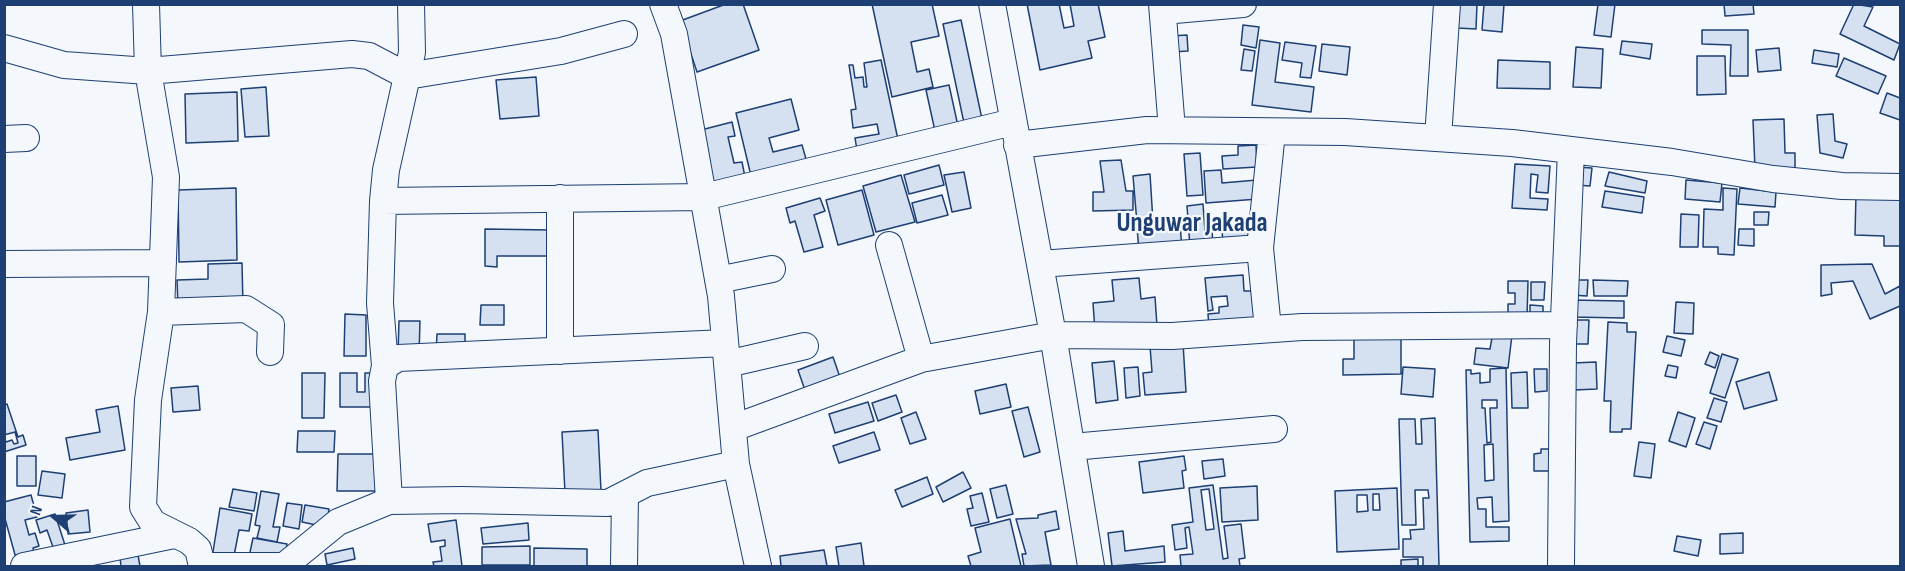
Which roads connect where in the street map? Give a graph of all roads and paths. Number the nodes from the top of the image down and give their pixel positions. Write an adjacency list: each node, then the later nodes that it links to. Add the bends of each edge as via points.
1 (146, 4): 10 (street)
2 (411, 4): 11 (street, via 412,52)
3 (663, 4): 18 (street, via 674,34)
4 (992, 4): 14 (street)
5 (1243, 4): 7 (street)
6 (1447, 4): 15 (street)
7 (1162, 8): 12 (street)
8 (624, 34): 11 (street, via 561,51)
9 (4, 48): 10 (street, via 64,65)
10 (148, 70): 11 (street, via 352,54 369,56); 23 (street, via 166,177)
11 (407, 76): 20 (street)
12 (1172, 130): 13 (street); 14 (street)
13 (1272, 132): 15 (street); 22 (street)
14 (1015, 134): 18 (street); 25 (street)
15 (1438, 138): 16 (street)
16 (1571, 150): 17 (street, via 1773,179); 29 (street)
17 (1900, 187)
18 (704, 197): 19 (street); 27 (street)
19 (560, 198): 20 (street); 33 (street)
20 (383, 201): 37 (street, via 380,303)
21 (889, 245): 36 (street)
22 (1260, 248): 25 (street); 30 (street)
23 (163, 263): 24 (street); 28 (street)
24 (4, 264)
25 (1040, 264): 31 (street)
26 (772, 269): 27 (street)
27 (718, 280): 35 (street)
28 (161, 312): 34 (street, via 246,309 271,325); 44 (street, via 148,400 143,507 153,523)
29 (1564, 325): 30 (street); 50 (street)
30 (1268, 329): 31 (street, via 1172,336)
31 (1053, 335): 36 (street); 40 (street)
32 (805, 346): 35 (street)
33 (560, 351): 35 (street); 37 (street, via 398,358)
34 (270, 352)
35 (726, 353): 38 (street)
36 (921, 359): 38 (street)
37 (385, 366): 43 (street, via 382,381)
38 (733, 428): 41 (street)
39 (1274, 429): 40 (street)
40 (1072, 447): 49 (street)
41 (736, 464): 42 (street, via 647,483); 48 (street)
42 (625, 495): 43 (street, via 608,503); 47 (street)
43 (389, 501): 45 (street, via 338,522 284,566)
44 (174, 535): 45 (street, via 198,549); 46 (street)
45 (202, 566)
46 (24, 567)
47 (624, 567)
48 (758, 567)
49 (1091, 567)
50 (1561, 567)

